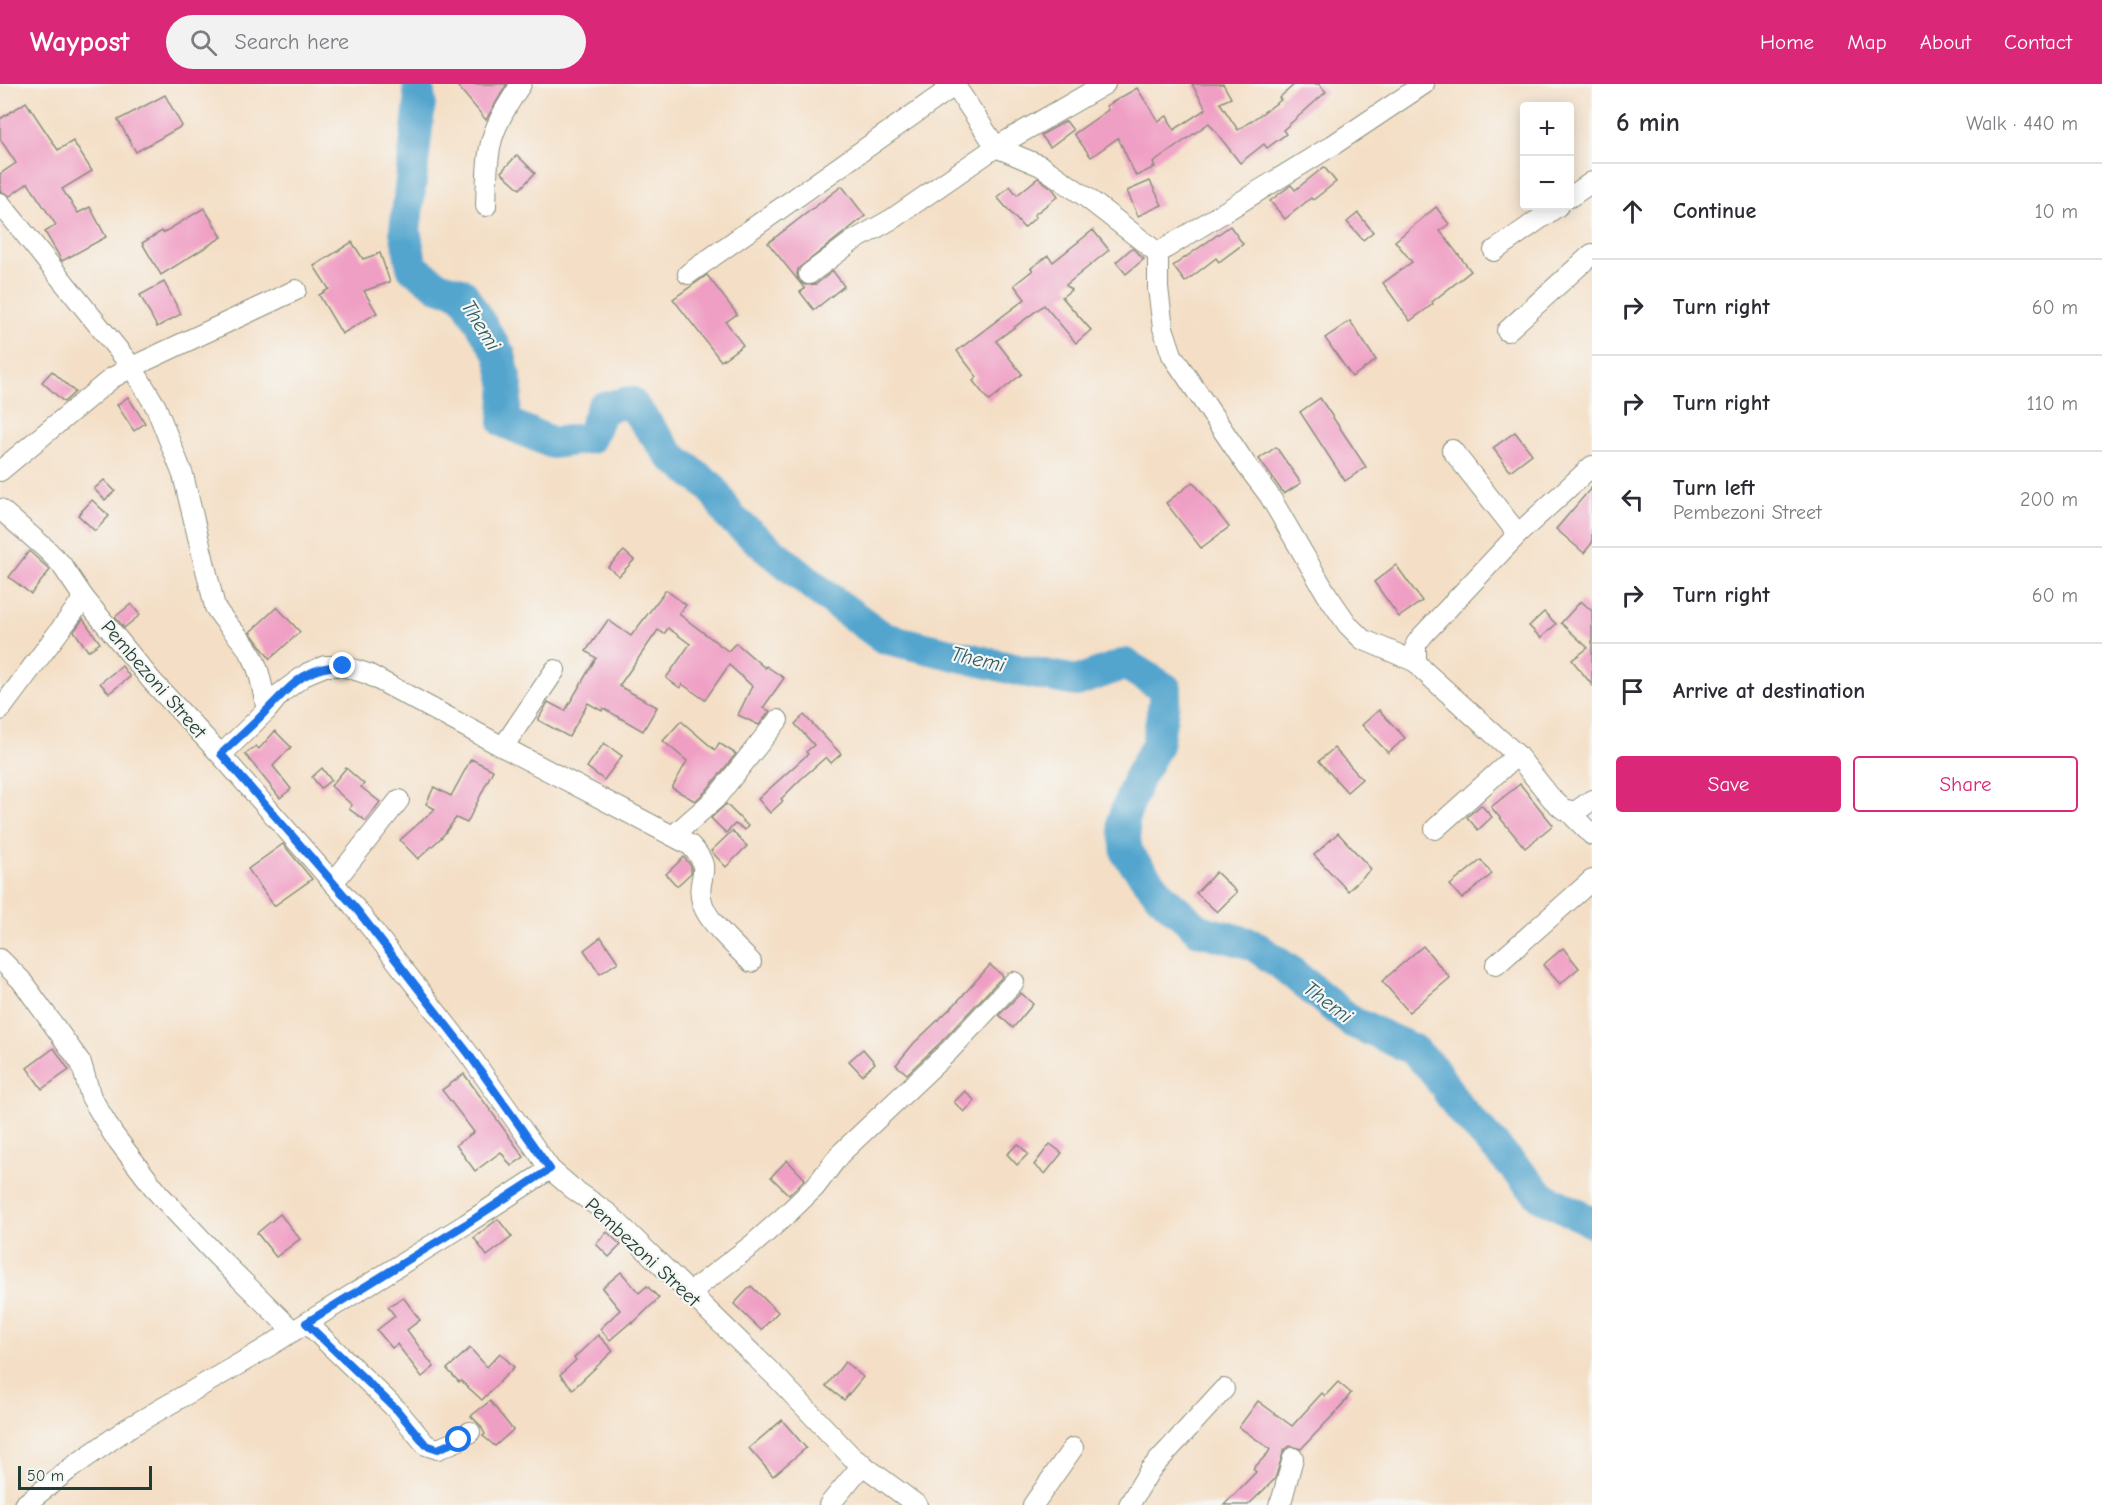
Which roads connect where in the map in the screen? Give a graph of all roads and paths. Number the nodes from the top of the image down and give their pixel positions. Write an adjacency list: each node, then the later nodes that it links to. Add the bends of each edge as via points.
1 (521, 84): 9 (street, via 493,138)
2 (955, 84): 5 (street); 14 (street)
3 (1105, 84): 5 (street)
4 (1424, 84): 12 (street, via 1334,145)
5 (996, 147): 12 (street, via 1041,166); 15 (street)
6 (1592, 182): 7 (street)
7 (1574, 194)
8 (0, 203): 18 (street)
9 (486, 206)
10 (1552, 210): 11 (street)
11 (1494, 251)
12 (1158, 253): 25 (street, via 1163,328 1172,355 1269,495 1348,625 1362,639)
13 (1592, 254): 17 (street)
14 (688, 274)
15 (809, 274)
16 (296, 290): 18 (street)
17 (1507, 331)
18 (132, 367): 21 (street, via 112,378); 28 (street, via 156,407 183,475 214,608 247,648 257,667)
19 (1452, 450): 23 (street)
20 (1592, 466): 23 (street)
21 (0, 471)
22 (0, 509): 24 (street, Pembezoni Street, via 61,564)
23 (1518, 534): 25 (street, via 1423,635 1416,644)
24 (84, 598): 27 (street); 31 (street, Pembezoni Street, via 152,681)
25 (1416, 662): 32 (street)
26 (555, 670): 30 (street)
27 (0, 710)
28 (267, 710): 30 (street, via 281,693 308,673 325,666 343,666 368,674); 31 (street)
29 (778, 720): 37 (street, via 715,800)
30 (503, 747): 37 (street)
31 (221, 754): 40 (street, Pembezoni Street)
32 (1517, 755): 35 (street, via 1552,799); 36 (street)
33 (399, 800): 40 (street)
34 (1592, 800): 35 (street)
35 (1569, 812): 38 (street)
36 (1435, 829)
37 (674, 835): 42 (street, via 700,855 704,866 700,886 703,906)
38 (1592, 835)
39 (1592, 880): 43 (street)
40 (333, 883): 45 (street, Pembezoni Street, via 462,1044)
41 (0, 959): 47 (street, via 21,980 81,1062 91,1097 113,1134 158,1193 216,1255)
42 (751, 962)
43 (1496, 965)
44 (1014, 982): 46 (street, via 948,1052 840,1154 815,1187 787,1214)
45 (550, 1169): 46 (street, Pembezoni Street, via 609,1215); 47 (street)
46 (689, 1293): 52 (street, Pembezoni Street)
47 (300, 1327): 49 (street, via 397,1410 426,1445 438,1449); 53 (street, via 128,1428)
48 (1224, 1389): 57 (street, via 1150,1470)
49 (470, 1432)
50 (1073, 1448): 56 (street)
51 (1293, 1458): 58 (street)
52 (862, 1464): 54 (street); 55 (street, Pembezoni Street)
53 (24, 1505)
54 (829, 1505)
55 (917, 1505)
56 (1033, 1505)
57 (1129, 1505)
58 (1279, 1505)

